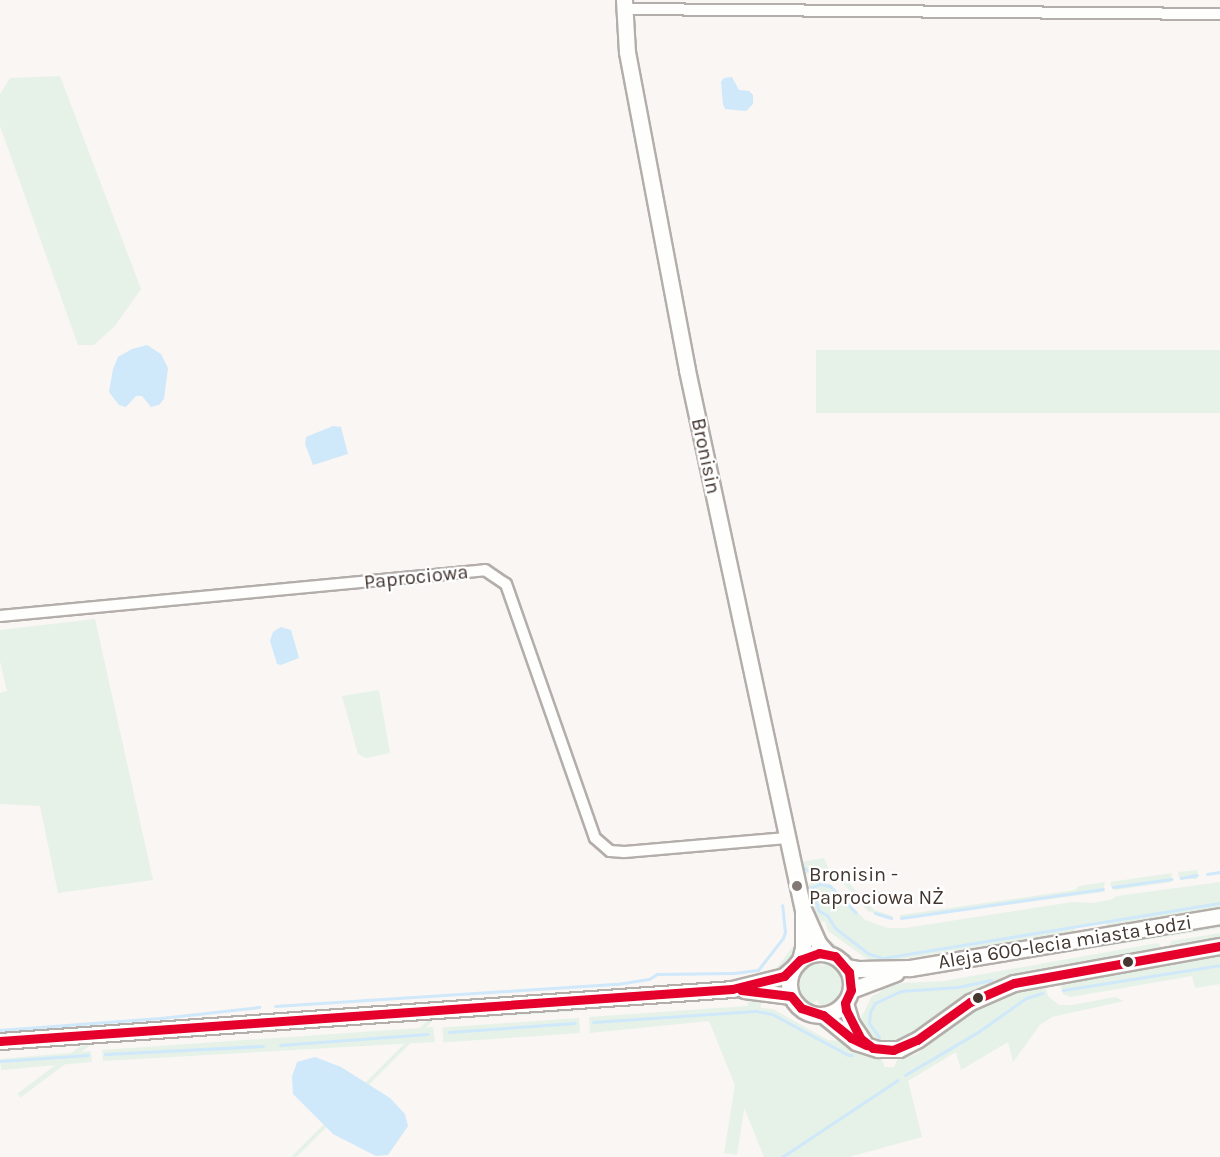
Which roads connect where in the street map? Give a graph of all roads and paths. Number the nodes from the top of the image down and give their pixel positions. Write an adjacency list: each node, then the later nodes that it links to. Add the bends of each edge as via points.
1 (624, 4): 2 (street); 4 (street, Bronisin, via 627,52 687,370)
2 (1220, 14)
3 (0, 616): 4 (street, Paprociowa, via 485,570 506,584 595,838 610,851 624,852)
4 (787, 838): 5 (street, Bronisin)
5 (803, 910): 8 (street, Bronisin); 9 (street, Bronisin, via 803,948)
6 (1220, 916): 11 (street, Aleja 600-lecia miasta Łodzi)
7 (1220, 946): 17 (street, via 1023,980 970,1002 904,1047 883,1050)
8 (826, 953): 9 (street, via 811,954); 10 (street)
9 (796, 964): 12 (street, via 784,976); 13 (street, via 789,987)
10 (846, 967): 11 (street, Aleja 600-lecia miasta Łodzi); 14 (street, via 851,981)
11 (910, 968): 14 (street, Aleja 600-lecia miasta Łodzi)
12 (732, 989): 13 (street); 16 (street)
13 (791, 996): 15 (street, via 801,1008)
14 (848, 996): 15 (street, via 838,1009); 17 (street, via 851,1023)
15 (823, 1015): 17 (street)
16 (0, 1041)
17 (866, 1045)

